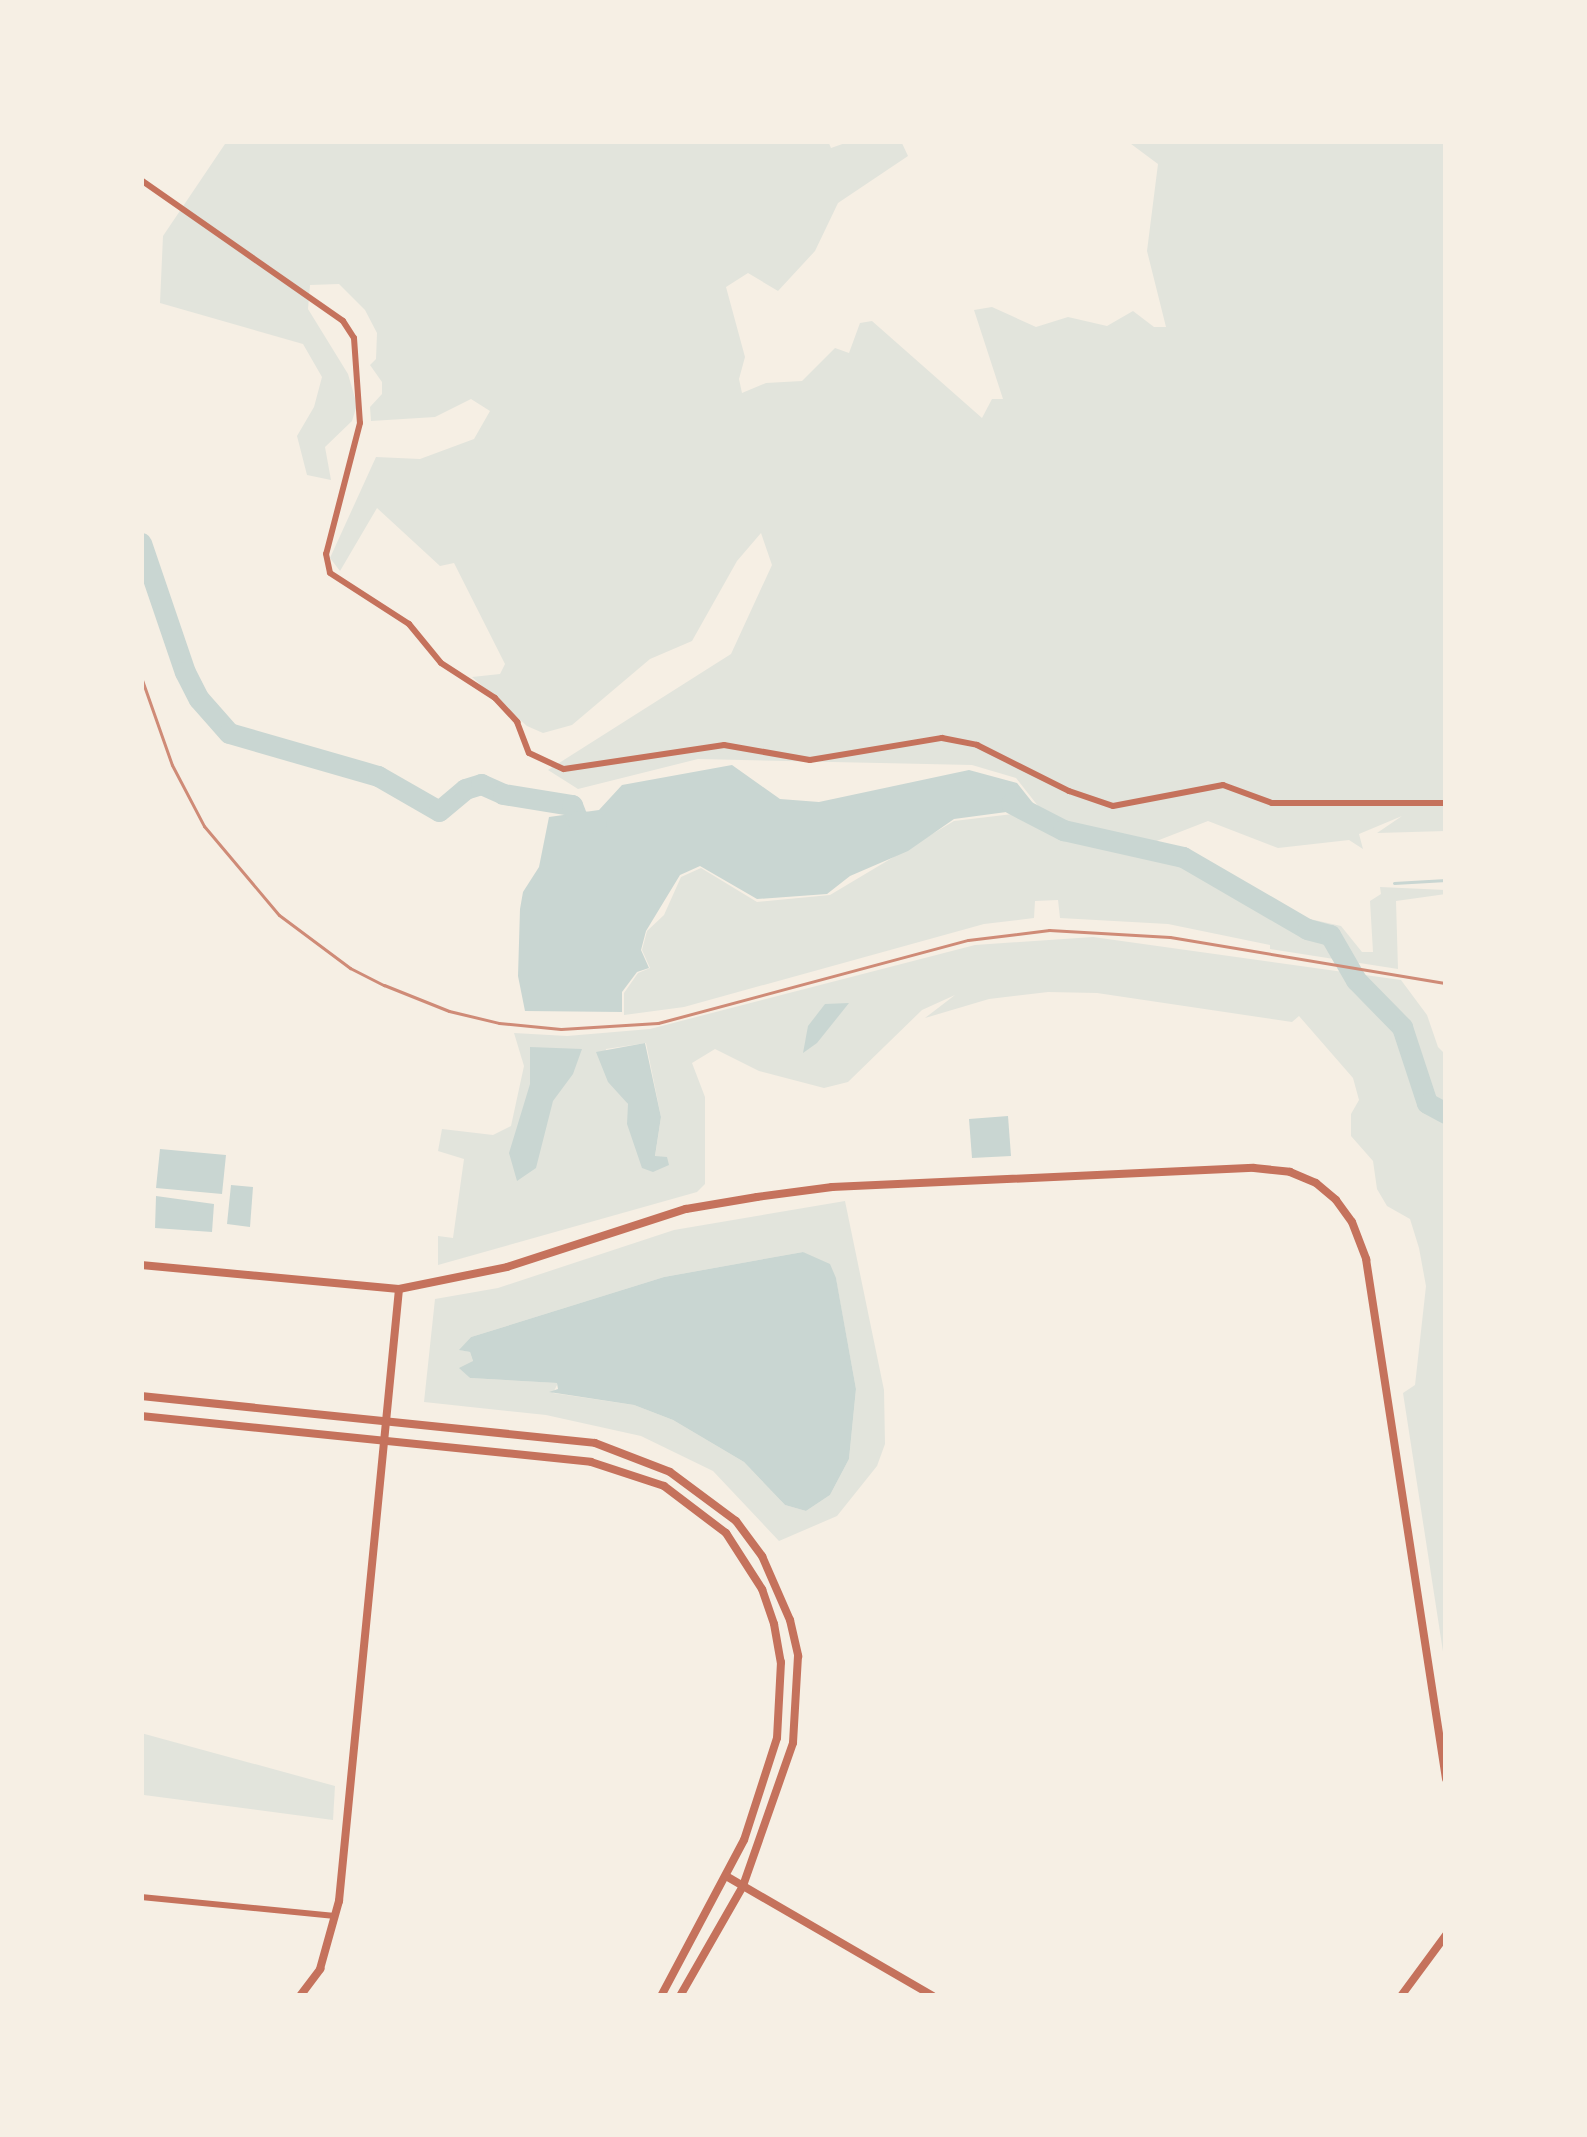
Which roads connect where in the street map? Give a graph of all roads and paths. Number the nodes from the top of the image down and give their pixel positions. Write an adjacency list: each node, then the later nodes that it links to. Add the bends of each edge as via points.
1 (141, 180): 2 (street, via 343,321 354,338 360,423 326,554 331,573 410,624 441,663 518,722 529,753 564,770 724,745 810,760 942,738 977,745 1113,806 1223,785 1272,803)
2 (1446, 803)
3 (141, 1264): 4 (street)
4 (399, 1289): 7 (street); 9 (street, via 507,1267 686,1209 832,1187 1254,1168 1316,1183 1352,1222 1366,1259)
5 (141, 1396): 7 (street)
6 (141, 1416): 8 (street)
7 (388, 1419): 8 (street); 11 (street, via 595,1443 670,1472 736,1522 778,1586 798,1657 793,1743)
8 (386, 1440): 10 (street, via 610,1467 664,1486 726,1533 762,1589 782,1692 765,1781); 13 (street)
9 (1446, 1779)
10 (726, 1876): 11 (street); 16 (street)
11 (743, 1886): 17 (street); 18 (street)
12 (141, 1898): 13 (street)
13 (336, 1916): 15 (street, via 320,1969)
14 (1446, 1935): 19 (street)
15 (300, 1996)
16 (661, 1996)
17 (680, 1996)
18 (932, 1996)
19 (1401, 1996)

